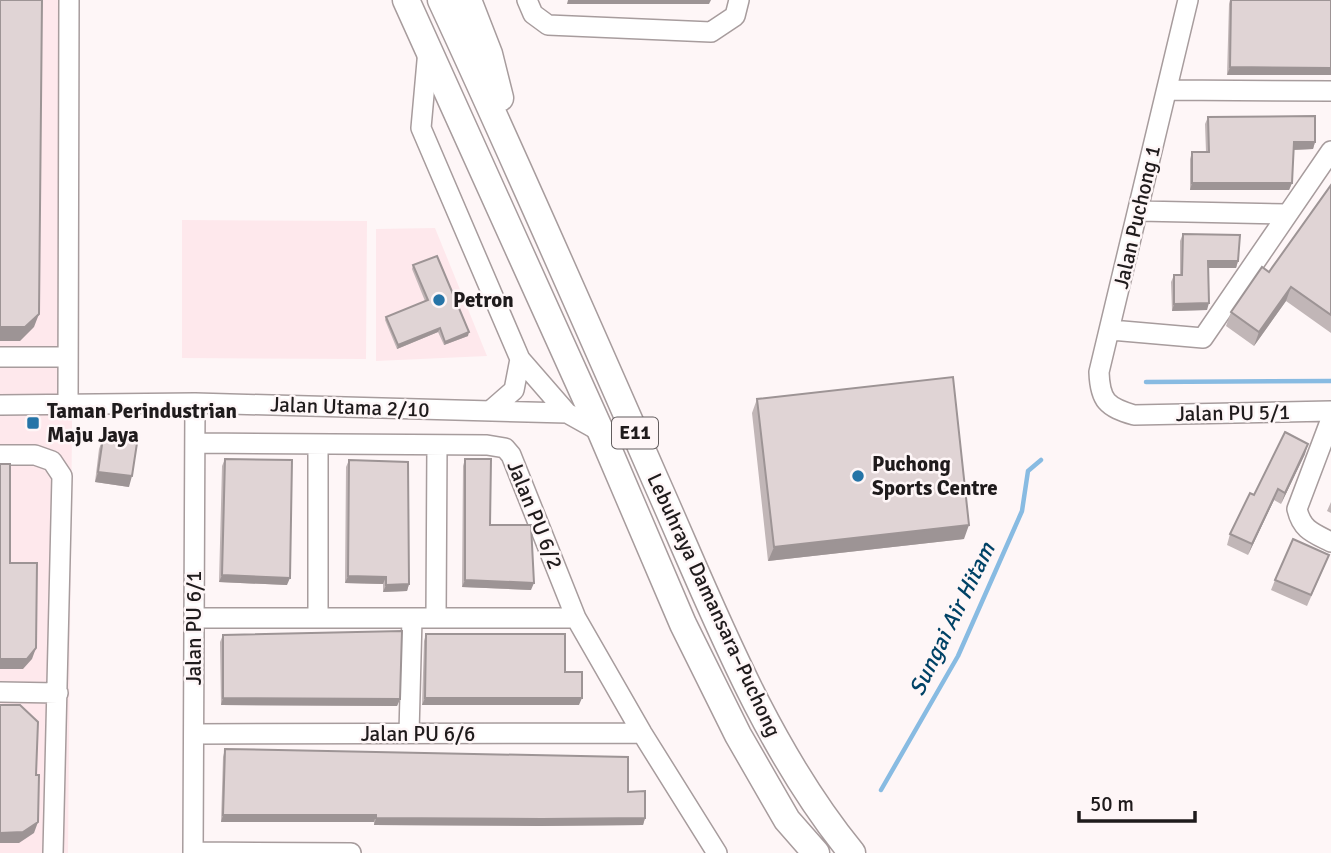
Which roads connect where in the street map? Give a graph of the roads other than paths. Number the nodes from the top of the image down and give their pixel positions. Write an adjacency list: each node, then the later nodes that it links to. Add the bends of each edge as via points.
1 (69, 0): 17 (street)
2 (406, 0): 8 (highway, Lebuhraya Damansara–Puchong / E11)
3 (441, 0): 12 (highway, Lebuhraya Damansara–Puchong / E11)
4 (468, 0): 12 (highway, via 489,54)
5 (527, 0): 7 (street, via 533,14 548,25 711,32 735,16)
6 (1188, 0): 9 (street, Jalan Puchong 1)
7 (739, 1)
8 (428, 47): 18 (street, via 421,128); 27 (highway, Lebuhraya Damansara–Puchong / E11)
9 (1167, 90): 10 (street); 13 (street, Jalan Puchong 1)
10 (1331, 91)
11 (1331, 150): 14 (street)
12 (515, 159): 48 (highway, Lebuhraya Damansara–Puchong / E11, via 727,643 774,735 823,817)
13 (1139, 211): 14 (street); 15 (street, Jalan Puchong 1)
14 (1287, 214): 15 (street, via 1203,338)
15 (1111, 330): 25 (street, Jalan Puchong 1, via 1099,372 1100,387 1105,402)
16 (0, 357): 17 (street)
17 (67, 357): 20 (street)
18 (520, 359): 22 (street, via 514,390); 24 (street)
19 (195, 403): 20 (street, Jalan Utama 2/10); 22 (street, Jalan Utama 2/10); 28 (street, Jalan PU 6/1)
20 (68, 404): 21 (street, Jalan Utama 2/10)
21 (0, 405)
22 (490, 411): 24 (street, Jalan Utama 2/10)
23 (1331, 411): 25 (street, Jalan PU 5/1)
24 (567, 413): 27 (street, Jalan Utama 2/10)
25 (1134, 415)
26 (1331, 419): 32 (street, via 1297,509 1300,522)
27 (601, 432): 43 (highway, Lebuhraya Damansara–Puchong / E11, via 683,624 738,735 787,820)
28 (195, 443): 29 (street, Jalan PU 6/2); 33 (street, Jalan PU 6/1)
29 (318, 444): 30 (street, Jalan PU 6/2); 34 (street)
30 (437, 444): 36 (street); 37 (street, Jalan PU 6/2, via 496,445 509,451)
31 (0, 456): 39 (street, via 52,461 62,476)
32 (1331, 542)
33 (194, 618): 34 (street); 42 (street, Jalan PU 6/1)
34 (318, 618): 35 (street)
35 (412, 618): 36 (street); 40 (street)
36 (436, 618): 37 (street)
37 (576, 618): 41 (street, Jalan PU 6/2)
38 (0, 692): 39 (street)
39 (58, 692): 45 (street)
40 (409, 733): 41 (street, Jalan PU 6/6); 42 (street, Jalan PU 6/6)
41 (642, 733): 47 (street, Jalan PU 6/2)
42 (194, 734): 44 (street, Jalan PU 6/1)
43 (813, 851)
44 (193, 852): 46 (street)
45 (53, 853)
46 (351, 853)
47 (718, 853)
48 (852, 853)

